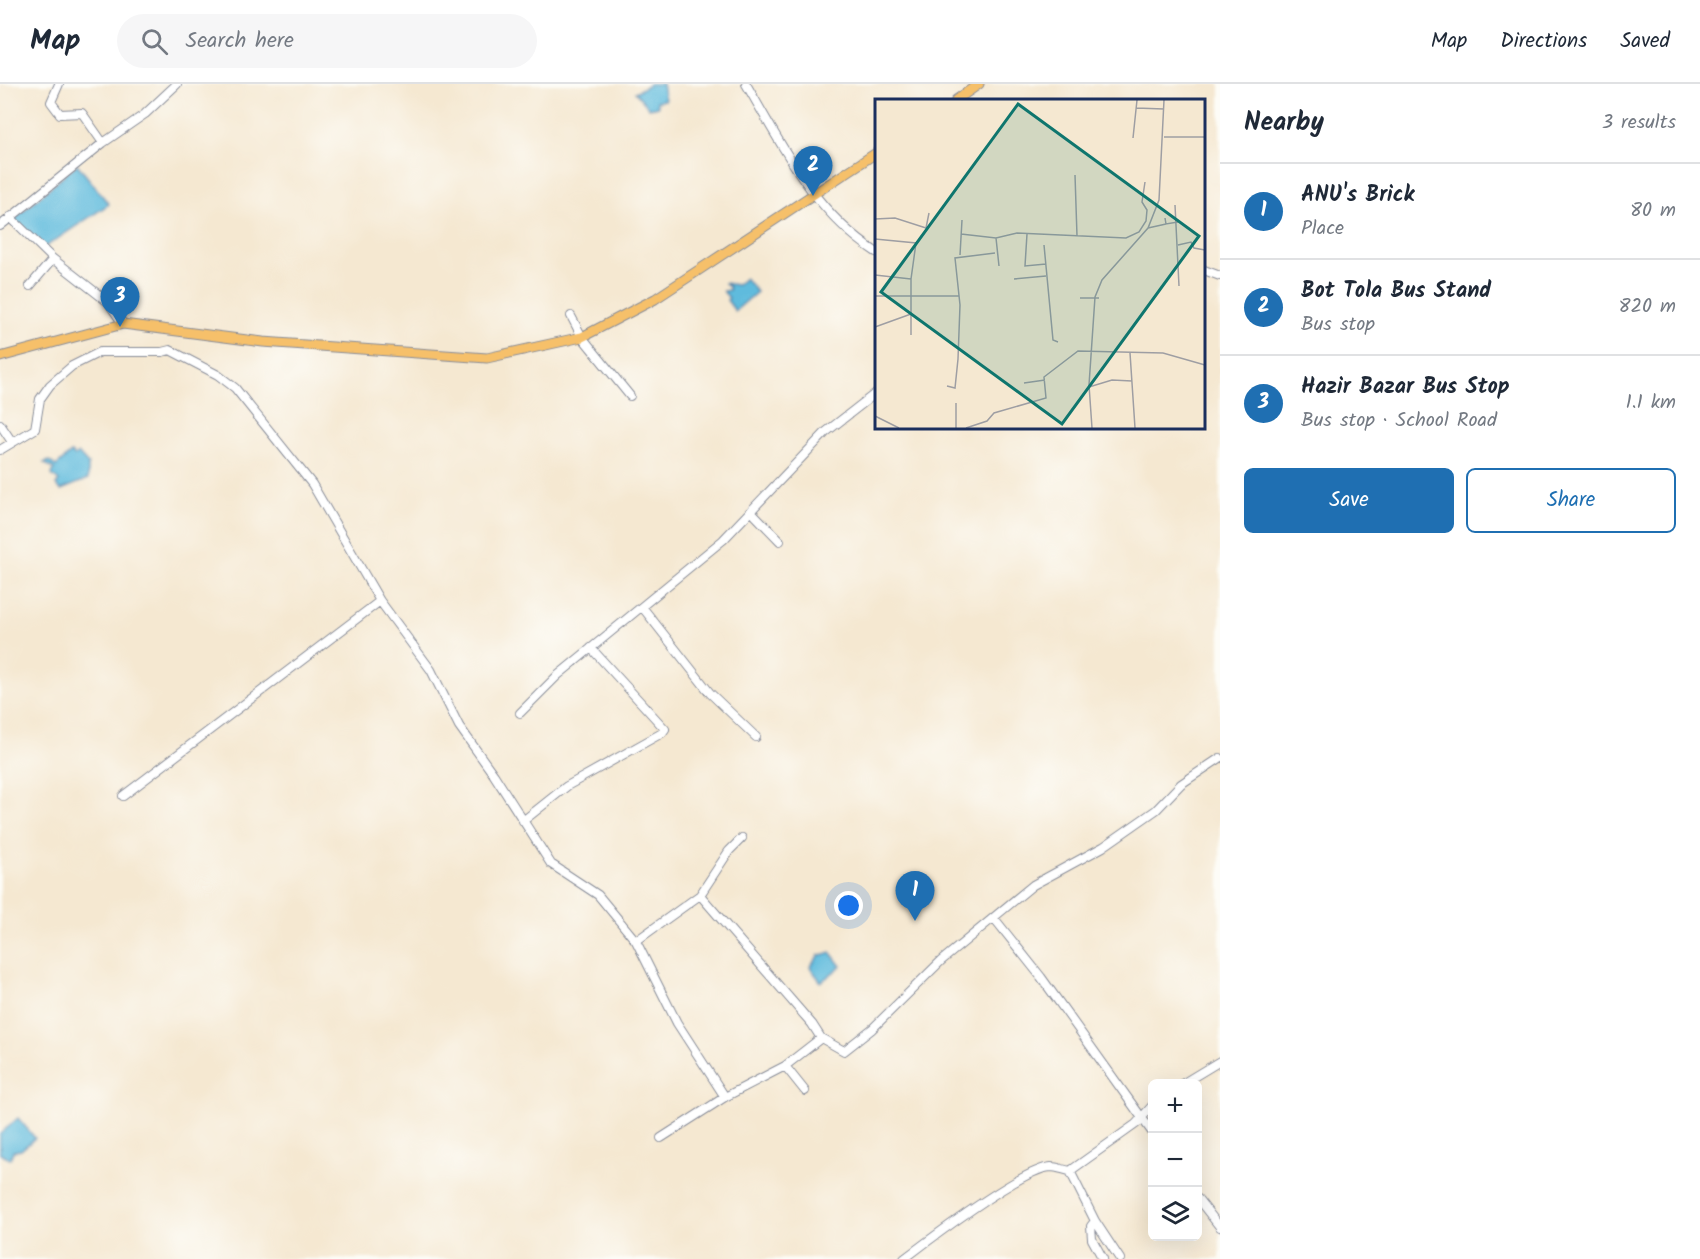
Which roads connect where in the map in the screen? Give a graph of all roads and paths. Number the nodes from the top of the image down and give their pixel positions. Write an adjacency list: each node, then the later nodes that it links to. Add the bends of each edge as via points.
1 (59, 84): 6 (street, via 51,102 60,114 82,113)
2 (177, 84): 6 (street, via 145,114)
3 (746, 84): 8 (street)
4 (979, 84): 5 (main road)
5 (957, 99)
6 (103, 143): 9 (street)
7 (875, 154): 8 (main road)
8 (812, 195): 11 (street); 18 (main road, via 655,299)
9 (10, 217): 10 (street); 12 (street)
10 (0, 226)
11 (875, 251)
12 (53, 259): 15 (street); 17 (street, via 108,302)
13 (1205, 271): 14 (street)
14 (1220, 276)
15 (30, 286)
16 (571, 316): 18 (street)
17 (123, 324): 18 (main road, via 263,342 487,358); 19 (main road)
18 (582, 337): 21 (street)
19 (0, 357)
20 (875, 394): 25 (street, via 826,432)
21 (630, 396)
22 (0, 424): 23 (street)
23 (12, 442): 24 (street); 27 (street, via 35,429 40,399 72,366 100,352 170,350 218,375 251,407 312,484)
24 (0, 450)
25 (751, 512): 26 (street); 28 (street)
26 (780, 541)
27 (380, 602): 33 (street); 34 (street, via 431,670 459,726)
28 (643, 608): 29 (street); 31 (street, via 710,693)
29 (591, 648): 30 (street); 34 (street, via 665,729 567,786)
30 (520, 713)
31 (756, 737)
32 (1220, 758): 37 (street, via 1181,784 1156,810 1103,847 1033,885)
33 (123, 796)
34 (523, 821): 38 (street, via 552,864 598,895)
35 (742, 838): 36 (street)
36 (700, 895): 38 (street); 39 (street)
37 (994, 918): 39 (street, via 844,1051); 46 (street)
38 (636, 940): 44 (street, via 677,1023)
39 (821, 1038): 41 (street)
40 (1219, 1063): 42 (street)
41 (785, 1066): 43 (street); 44 (street)
42 (1189, 1079)
43 (805, 1091)
44 (725, 1097): 48 (street)
45 (1148, 1110): 46 (street)
46 (1142, 1117): 47 (street); 49 (street)
47 (1148, 1126)
48 (661, 1138)
49 (1070, 1171): 51 (street); 53 (street, via 1051,1167 1030,1176 971,1210)
50 (1202, 1205): 52 (street)
51 (1095, 1221): 54 (street, via 1091,1226 1092,1239); 55 (street)
52 (1220, 1227)
53 (904, 1259)
54 (1103, 1259)
55 (1120, 1259)

